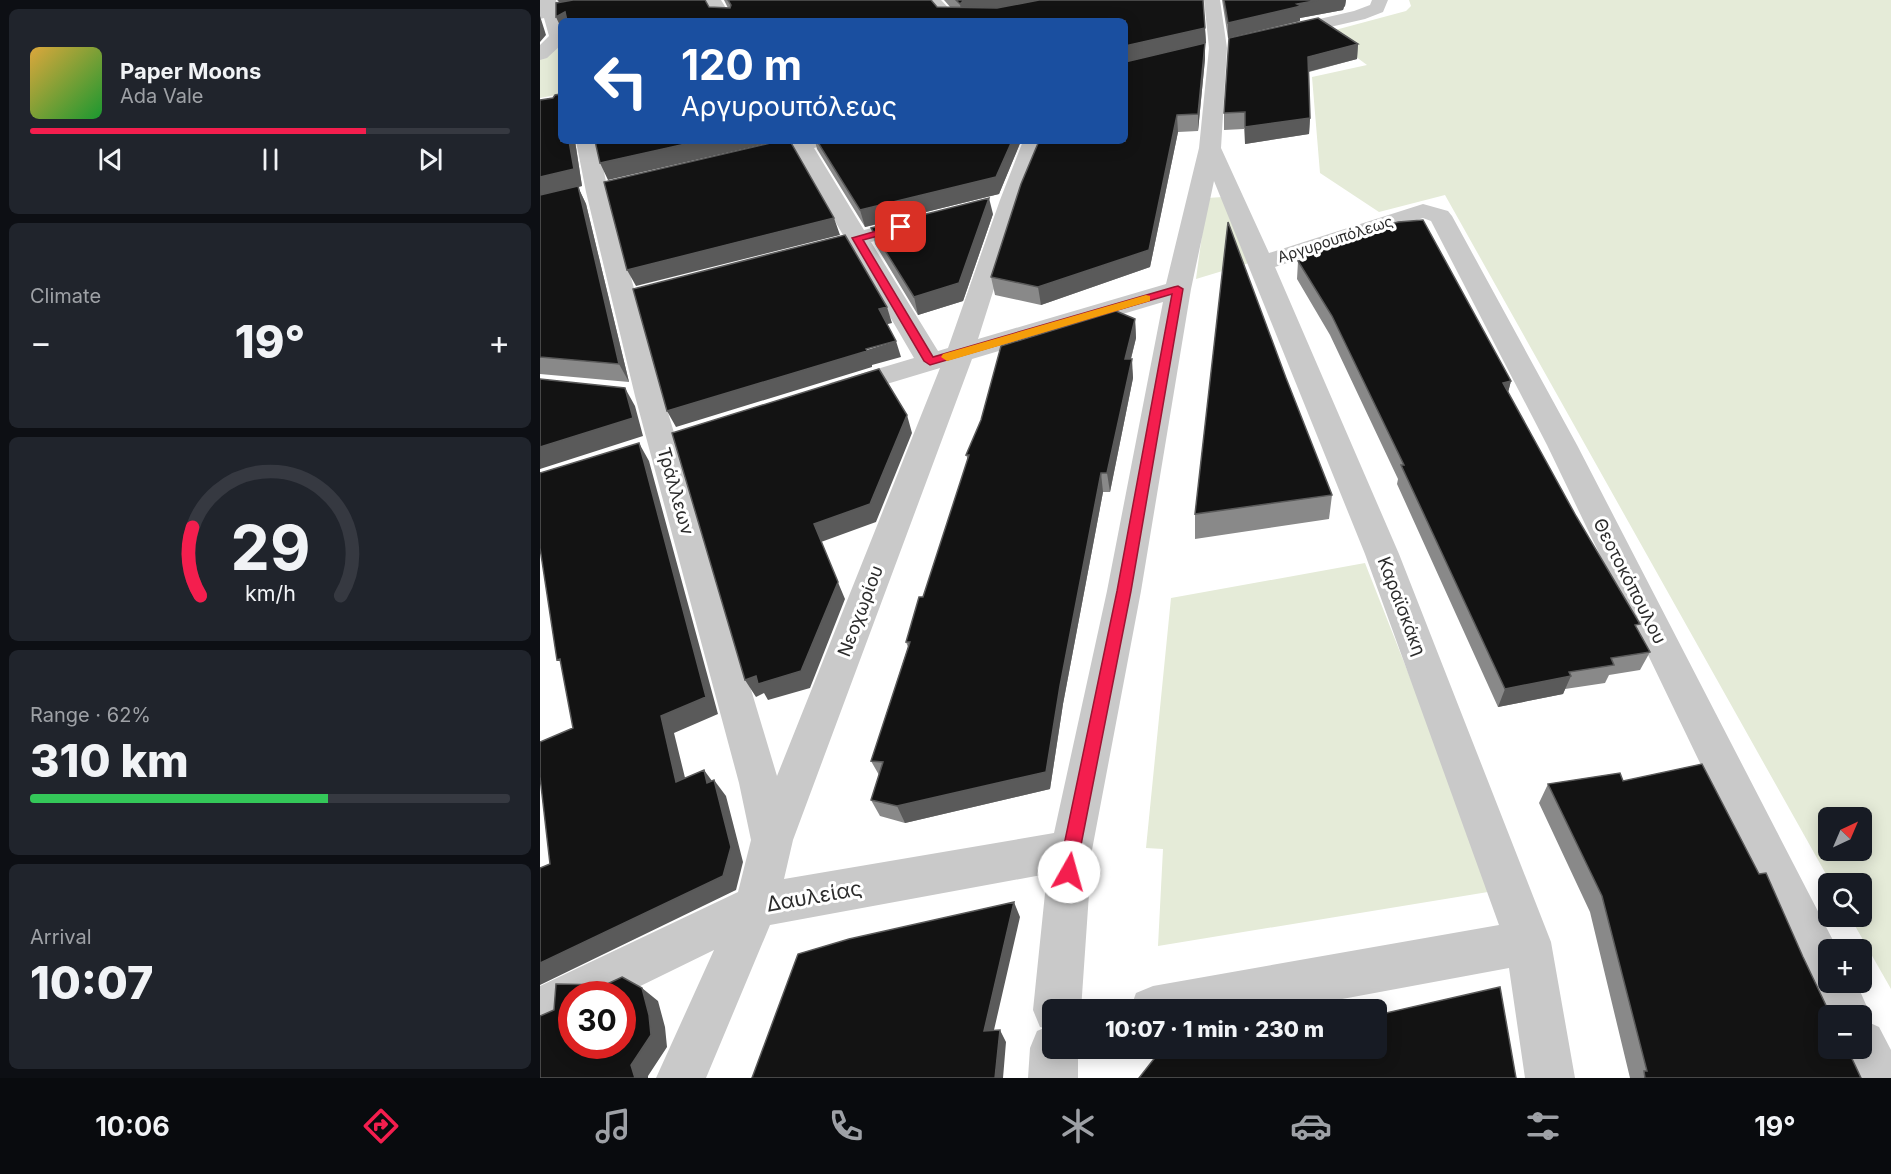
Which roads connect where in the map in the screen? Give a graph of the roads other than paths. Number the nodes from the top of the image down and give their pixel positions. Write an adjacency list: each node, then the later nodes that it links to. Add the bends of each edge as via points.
1 (621, 0): 7 (street)
2 (637, 0): 8 (street)
3 (714, 0): 9 (street)
4 (931, 0): 10 (street)
5 (1212, 0): 17 (street, via 1218,48)
6 (1380, 0): 11 (street, via 1377,9 1359,15)
7 (546, 9): 12 (street, via 558,36)
8 (615, 18)
9 (723, 18)
10 (949, 18)
11 (1262, 38)
12 (540, 54)
13 (588, 144): 27 (street, Τράλλεων, via 597,192 635,296 638,395 663,444)
14 (798, 144): 18 (street)
15 (807, 144): 21 (street)
16 (1032, 144): 25 (street, Νεοχωρίου, via 1000,203)
17 (1210, 148): 23 (street, Καραϊσκάκη); 24 (street)
18 (733, 160)
19 (1410, 215): 23 (street, Αργυρουπόλεως); 31 (street, Θεοτοκόπουλου, via 1431,212 1444,223 1562,445)
20 (934, 219): 21 (street)
21 (857, 238): 22 (street); 25 (street)
22 (779, 259)
23 (1261, 263): 30 (street, Καραϊσκάκη, via 1382,554)
24 (1178, 289): 25 (street); 28 (street, via 1124,591)
25 (945, 357): 26 (street); 27 (street, Νεοχωρίου)
26 (819, 396)
27 (772, 840): 29 (street, Νεοχωρίου)
28 (1071, 850): 29 (street, Δαυλείας); 33 (street)
29 (756, 906): 32 (street, Δαυλείας); 39 (street, Νεοχωρίου)
30 (1528, 942): 34 (street); 41 (street, Καραϊσκάκη)
31 (1818, 958)
32 (602, 981)
33 (1058, 999)
34 (1214, 999)
35 (558, 1002): 36 (street, Δαυλείας)
36 (540, 1011)
37 (1054, 1059): 40 (street)
38 (1870, 1059): 42 (street)
39 (681, 1078)
40 (1053, 1078)
41 (1550, 1078)
42 (1879, 1078)

